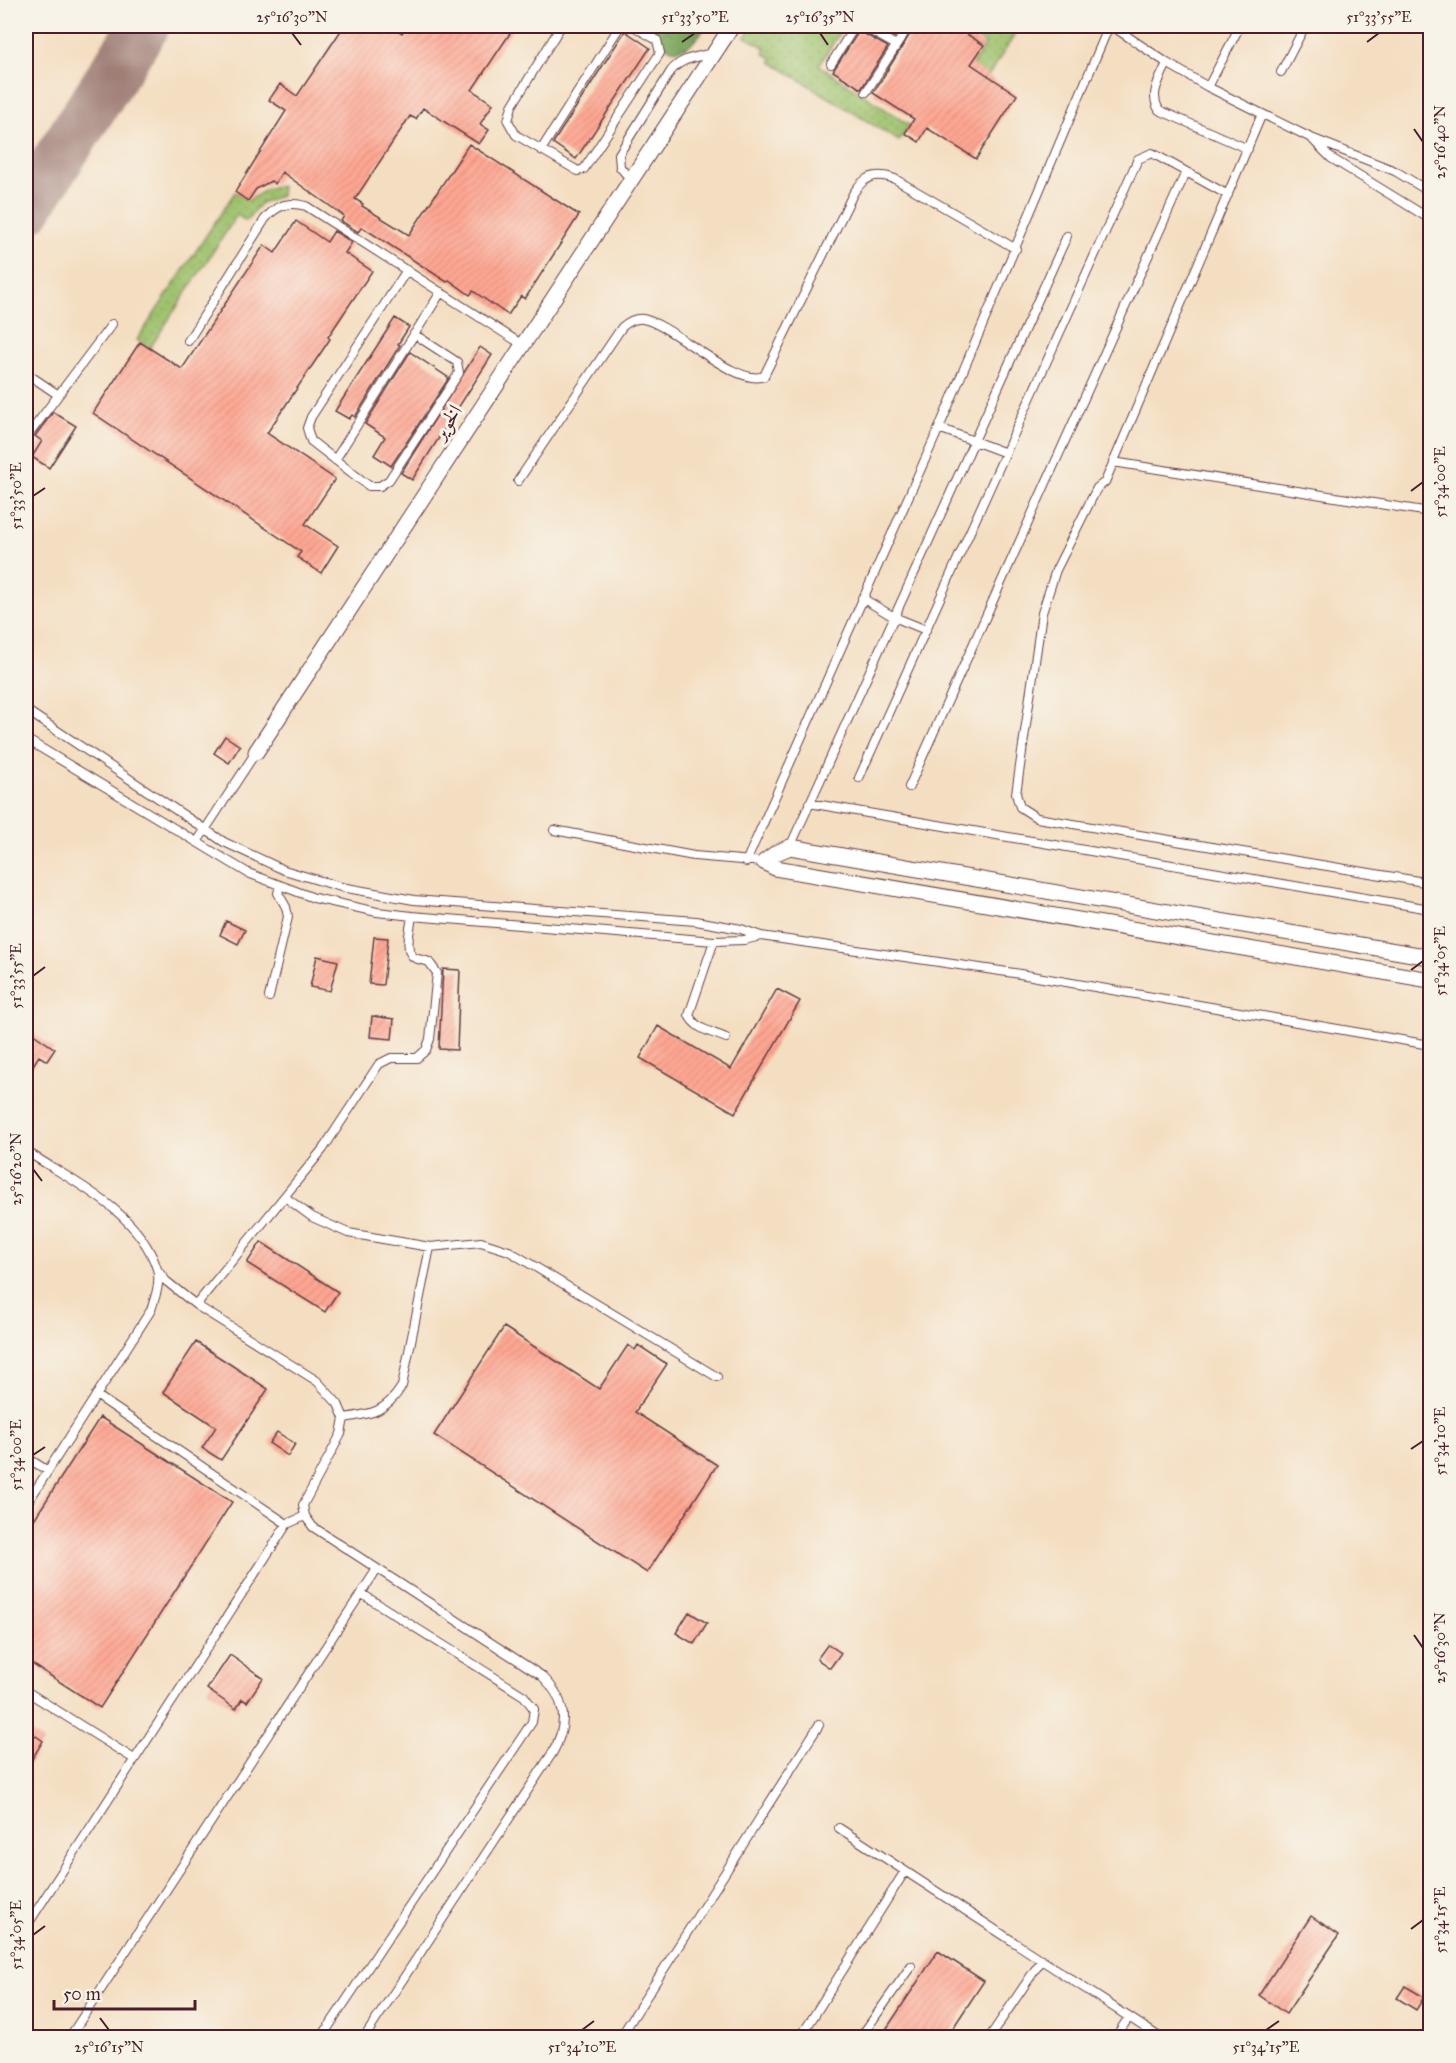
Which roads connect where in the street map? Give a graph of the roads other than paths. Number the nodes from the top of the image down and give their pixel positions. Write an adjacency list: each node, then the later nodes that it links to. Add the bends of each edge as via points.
1 (561, 26): 21 (lane, via 508,113 511,129)
2 (620, 26): 21 (lane)
3 (633, 26): 21 (lane, via 657,40 660,52 584,169 574,170)
4 (730, 26): 12 (street, الخوير)
5 (855, 26): 14 (lane)
6 (862, 26): 11 (lane)
7 (909, 26): 11 (lane)
8 (1110, 26): 13 (lane); 28 (lane)
9 (1240, 26): 16 (lane)
10 (1305, 26): 15 (lane)
11 (896, 45): 17 (lane)
12 (714, 53): 23 (street, الخوير); 23 (lane, via 689,58 671,71 619,154 620,167)
13 (1167, 63): 16 (lane); 20 (lane, via 1153,93 1159,110)
14 (831, 64)
15 (1281, 72)
16 (1208, 87): 18 (lane)
17 (866, 92)
18 (1262, 114): 19 (lane); 20 (lane)
19 (1311, 138): 24 (lane, via 1395,171); 26 (lane, via 1331,158)
20 (1248, 149): 25 (lane)
21 (541, 150)
22 (1186, 172): 25 (lane); 41 (lane, via 1152,153 1138,159); 53 (lane)
23 (631, 180): 34 (street, الخوير)
24 (1431, 192)
25 (1228, 195): 43 (lane)
26 (1431, 219)
27 (1067, 236): 40 (lane)
28 (1016, 249): 38 (lane); 44 (lane, via 895,179 883,174 870,176 859,183 853,194 764,376 752,378 653,323 631,320 622,327)
29 (407, 270): 30 (lane); 33 (lane, via 306,206 282,204 265,219); 42 (lane, via 308,422 311,441)
30 (441, 292): 32 (lane); 34 (lane)
31 (112, 324): 36 (lane)
32 (414, 334): 42 (lane); 42 (lane, via 457,362 458,376 385,483 375,487 363,484)
33 (188, 340)
34 (522, 345): 51 (street, الخوير)
35 (26, 373): 36 (lane)
36 (57, 394): 37 (lane)
37 (29, 424): 39 (lane)
38 (939, 428): 40 (lane); 46 (lane)
39 (26, 438)
40 (973, 441): 41 (lane); 47 (lane)
41 (1006, 453): 48 (lane)
42 (335, 460)
43 (1113, 462): 45 (lane); 61 (lane, via 1056,570 1042,613 1015,785 1020,807 1037,818)
44 (518, 481)
45 (1431, 512)
46 (862, 598): 47 (lane); 59 (lane)
47 (894, 616): 48 (lane); 54 (lane)
48 (926, 630): 52 (lane)
49 (26, 710): 55 (lane)
50 (26, 739): 57 (lane)
51 (256, 752): 55 (lane, الخوير)
52 (860, 778)
53 (909, 787)
54 (809, 803): 58 (lane); 63 (lane)
55 (205, 830): 57 (lane, الخوير); 65 (lane, via 243,853 340,887 383,895 696,921)
56 (554, 830): 59 (lane)
57 (197, 842): 62 (lane, via 248,873)
58 (790, 847): 60 (street); 67 (street)
59 (746, 862): 60 (lane)
60 (764, 862): 68 (street, via 775,868)
61 (1431, 883)
62 (280, 886): 64 (lane, via 377,912); 69 (lane, via 278,893 288,917)
63 (1431, 909)
64 (412, 916): 66 (lane); 73 (lane, via 411,954 429,962 437,973 429,1045 417,1058 391,1058 380,1064 342,1123)
65 (761, 936): 66 (lane); 71 (lane, via 1014,973)
66 (714, 941): 70 (lane, via 689,1015 698,1027)
67 (1431, 957)
68 (1431, 980)
69 (269, 997)
70 (726, 1038)
71 (1431, 1045)
72 (26, 1151): 75 (lane, via 111,1206 137,1232)
73 (285, 1197): 74 (lane, via 312,1217 348,1233); 76 (lane)
74 (430, 1247): 77 (lane, via 475,1242 509,1251); 79 (lane, via 402,1386 391,1402 373,1414)
75 (158, 1271): 76 (lane); 78 (lane, via 151,1310)
76 (196, 1305): 79 (lane, via 317,1381 334,1398)
77 (717, 1377)
78 (96, 1395): 81 (lane); 84 (lane)
79 (344, 1418): 83 (lane, via 336,1448 305,1499)
80 (26, 1458): 81 (lane)
81 (48, 1472): 82 (lane)
82 (26, 1505)
83 (305, 1516): 84 (lane); 85 (lane, via 313,1527)
84 (287, 1524): 89 (lane)
85 (377, 1569): 86 (lane); 98 (lane, via 542,1676 562,1703 565,1720 553,1752)
86 (362, 1594): 96 (lane); 97 (lane, via 524,1696 534,1709 532,1722)
87 (26, 1691): 89 (lane)
88 (819, 1725): 99 (lane)
89 (134, 1760): 92 (lane)
90 (839, 1828): 91 (lane)
91 (905, 1871): 93 (lane); 100 (lane)
92 (26, 1927)
93 (1041, 1960): 95 (lane); 102 (lane)
94 (910, 1966): 101 (lane)
95 (1129, 2017): 103 (lane); 104 (lane)
96 (69, 2037)
97 (321, 2037)
98 (364, 2037)
99 (620, 2037)
100 (801, 2037)
101 (860, 2037)
102 (989, 2037)
103 (1115, 2037)
104 (1161, 2037)

